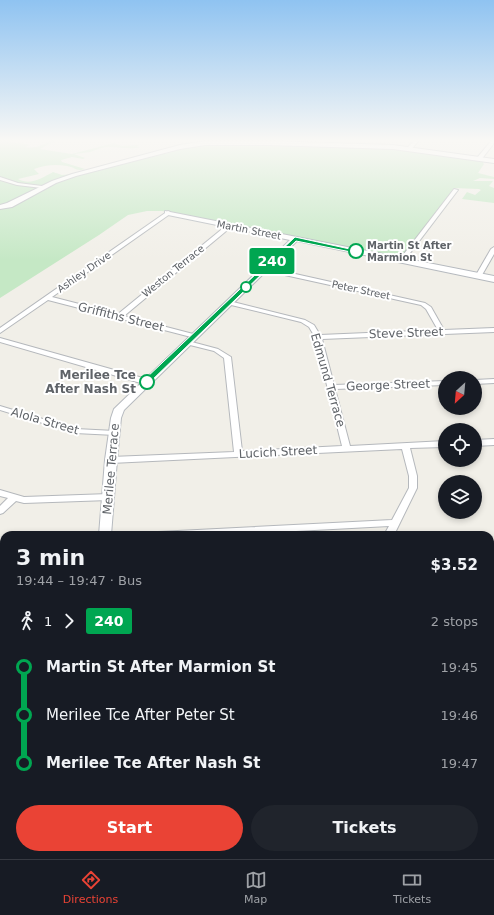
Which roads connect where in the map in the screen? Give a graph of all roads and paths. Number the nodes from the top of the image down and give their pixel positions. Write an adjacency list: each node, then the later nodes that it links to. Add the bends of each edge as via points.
1 (6, 180): 3 (street)
2 (63, 180): 3 (street)
3 (42, 188): 5 (street)
4 (456, 190): 10 (street)
5 (0, 207)
6 (168, 213): 7 (street, Martin Street); 14 (street, Ashley Drive)
7 (229, 226): 8 (street, Martin Street); 16 (street, Weston Terrace)
8 (295, 239): 10 (street, Martin Street); 11 (street, Merilee Terrace)
9 (494, 249): 12 (street)
10 (402, 260): 12 (street, Martin Street)
11 (264, 269): 15 (street, Merilee Terrace); 19 (street, Peter Street, via 423,304 429,308)
12 (479, 275): 13 (street, Martin Street)
13 (494, 279)
14 (47, 298): 16 (street, Griffiths Street); 18 (street, Ashley Drive)
15 (229, 303): 20 (street, Edmund Terrace, via 303,321 312,326); 21 (street, Merilee Terrace)
16 (118, 317): 21 (street, Griffiths Street)
17 (494, 330): 19 (street, Steve Street)
18 (0, 331)
19 (442, 332): 20 (street, Steve Street)
20 (318, 337): 27 (street, Edmund Terrace)
21 (191, 339): 24 (street, Merilee Terrace); 35 (street, Griffiths Street, via 227,357)
22 (0, 340): 24 (street)
23 (494, 381): 25 (street)
24 (147, 382): 29 (street, Merilee Terrace, via 119,409)
25 (482, 382)
26 (438, 383): 27 (street, George Street)
27 (331, 387): 34 (street, Edmund Terrace)
28 (0, 408): 29 (street, Alola Street, via 75,431)
29 (114, 432): 36 (street, Merilee Terrace)
30 (494, 442): 31 (street)
31 (482, 443)
32 (438, 444): 33 (street, Lucich Street)
33 (404, 446): 34 (street, Lucich Street); 41 (street, via 413,476 413,488)
34 (347, 449): 35 (street, Lucich Street)
35 (238, 454): 36 (street, Lucich Street)
36 (111, 460): 38 (street, Merilee Terrace)
37 (0, 493): 39 (street)
38 (109, 497): 39 (street, via 24,500); 42 (street, Merilee Terrace)
39 (13, 498): 40 (street)
40 (0, 511)
41 (394, 524): 43 (street); 44 (street)
42 (105, 531)
43 (244, 531)
44 (390, 531)

